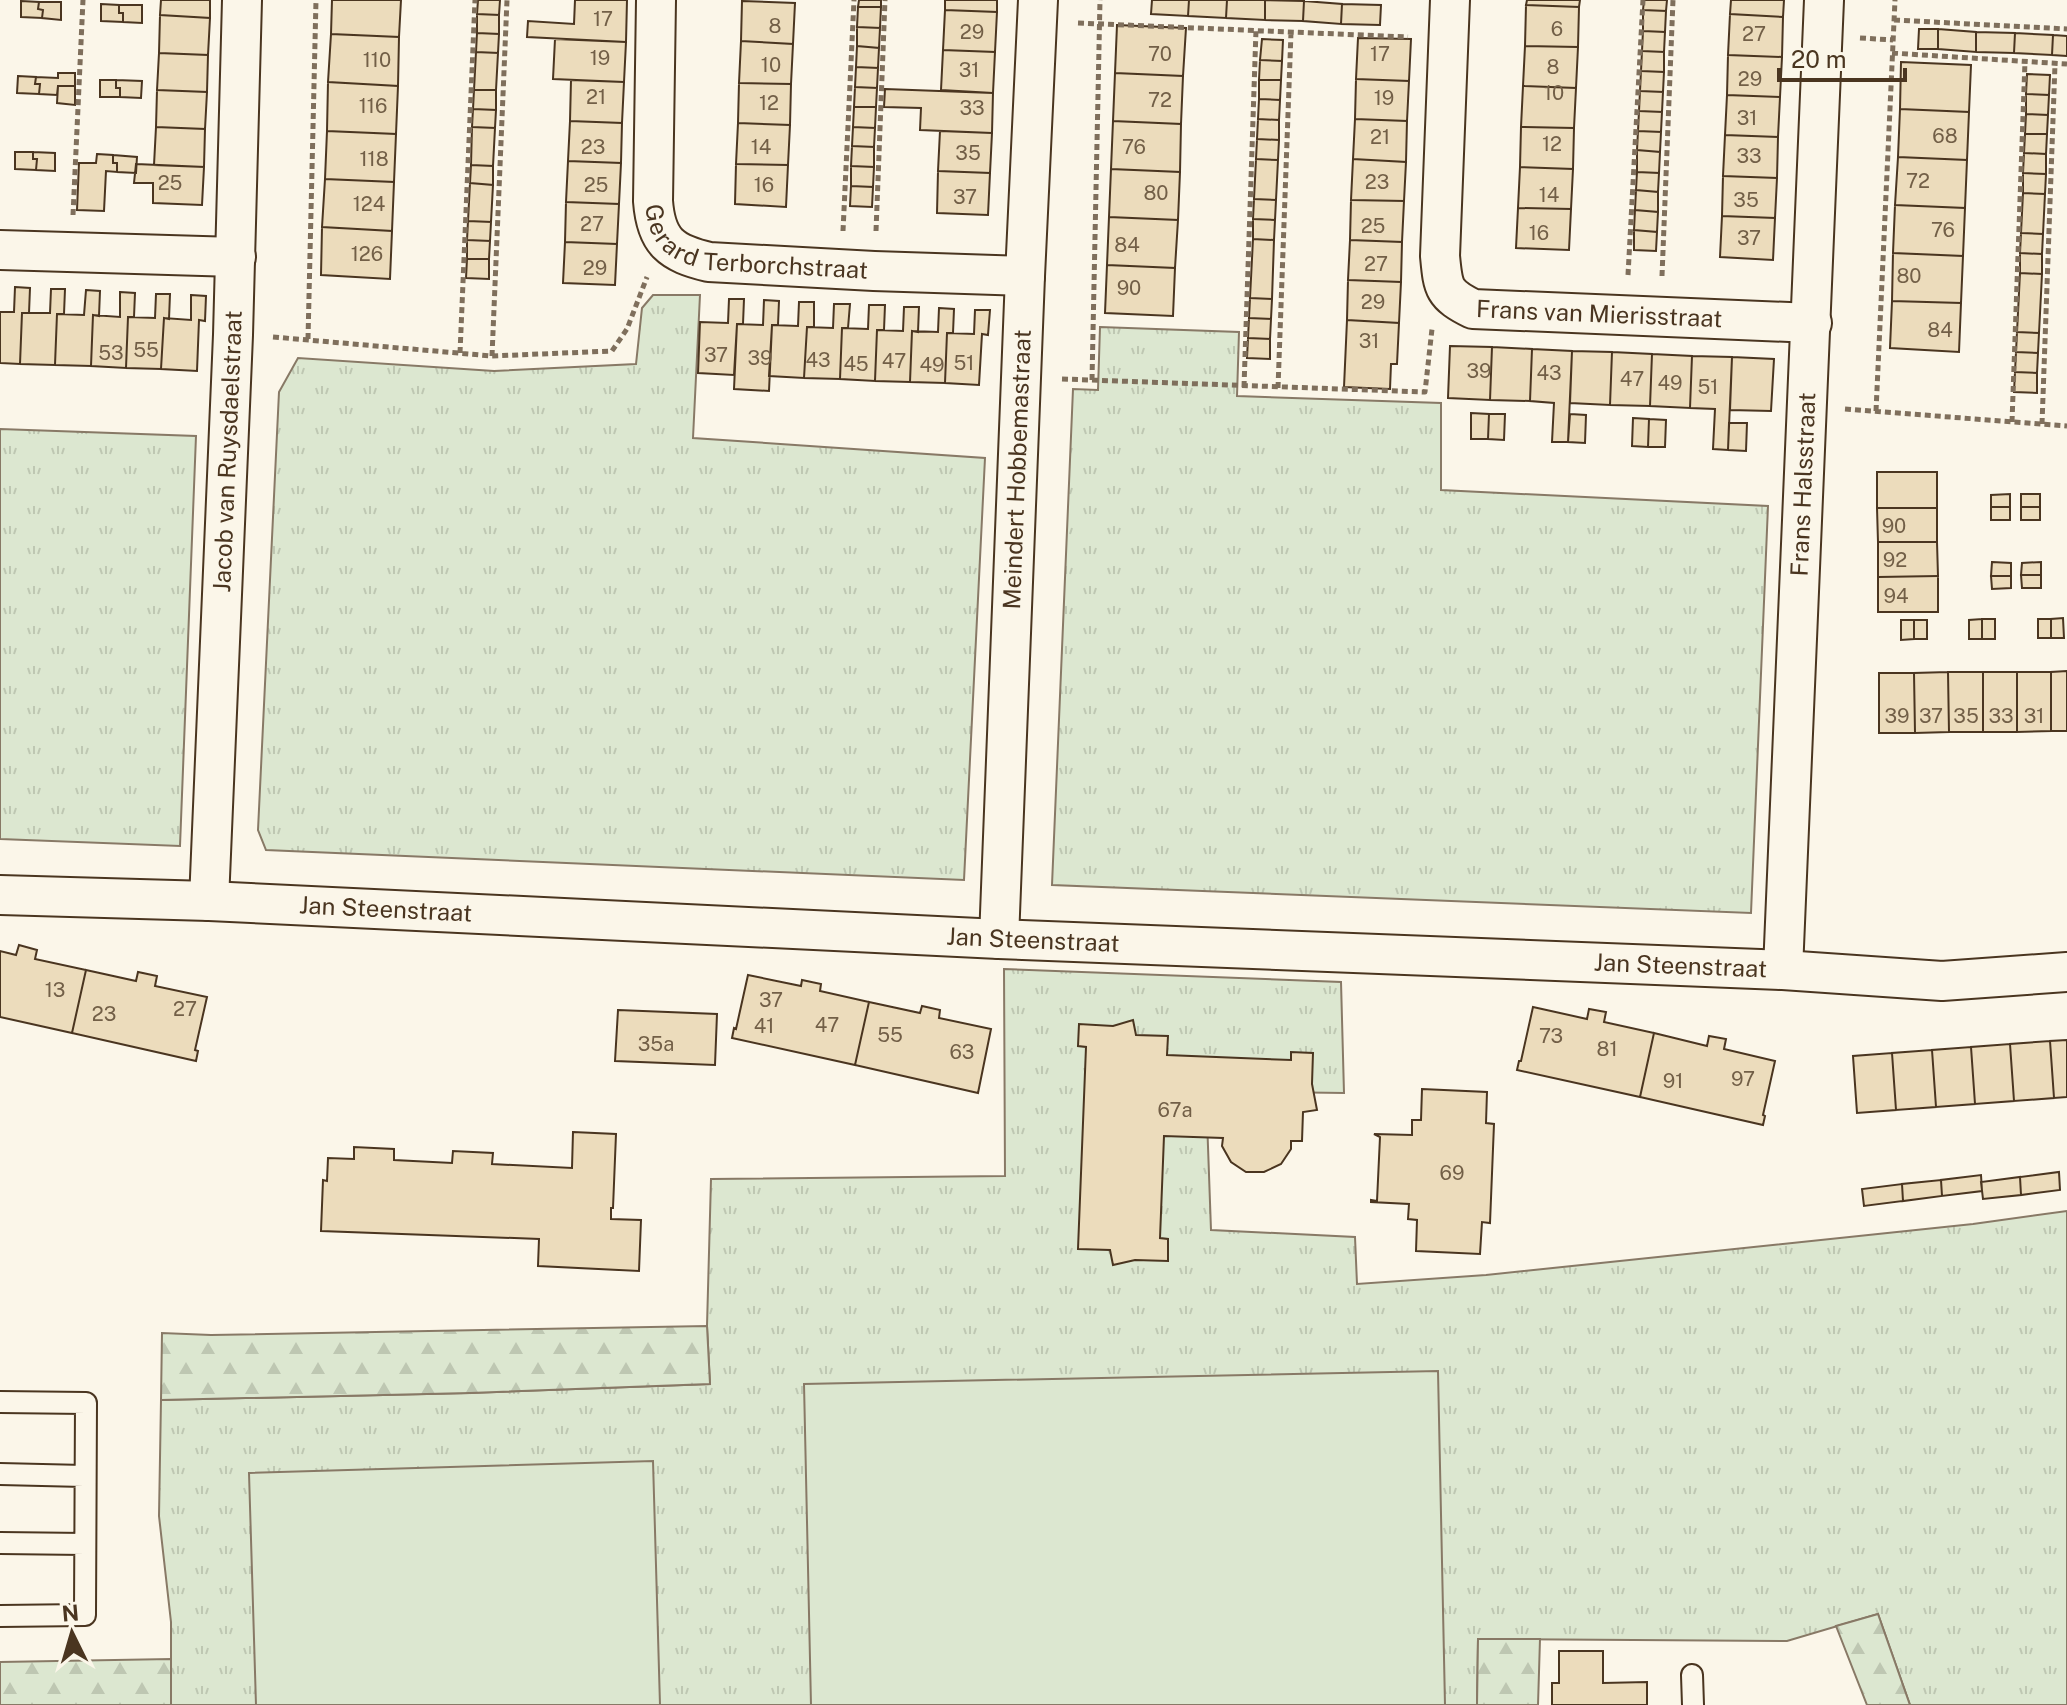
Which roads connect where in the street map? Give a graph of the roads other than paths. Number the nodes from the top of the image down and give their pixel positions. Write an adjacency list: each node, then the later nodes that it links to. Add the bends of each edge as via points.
1 (242, 0): 7 (street, Jacob van Ruysdaelstraat)
2 (656, 0): 8 (street, Gerard Terborchstraat, via 653,201 668,247 709,262)
3 (1450, 0): 9 (street, Frans van Mierisstraat, via 1440,256 1451,298 1473,309)
4 (1824, 0): 9 (street, Frans Halsstraat)
5 (1038, 11): 8 (street, Meindert Hobbemastraat)
6 (0, 250): 7 (street)
7 (236, 257): 11 (street, Jacob van Ruysdaelstraat)
8 (1025, 276): 12 (street, Meindert Hobbemastraat)
9 (1812, 323): 13 (street, Frans Halsstraat)
10 (0, 895): 11 (street, Jan Steenstraat)
11 (209, 901): 12 (street, Jan Steenstraat)
12 (999, 939): 13 (street, Jan Steenstraat)
13 (1783, 970): 14 (street, Jan Steenstraat, via 1942,981)
14 (2067, 972)
15 (0, 1402): 17 (lane, via 86,1403)
16 (0, 1474): 17 (lane)
17 (84, 1476): 19 (lane)
18 (0, 1543): 19 (lane)
19 (85, 1544): 20 (lane, via 85,1615)
20 (0, 1616)
21 (1692, 1675): 22 (lane)
22 (1693, 1705)

